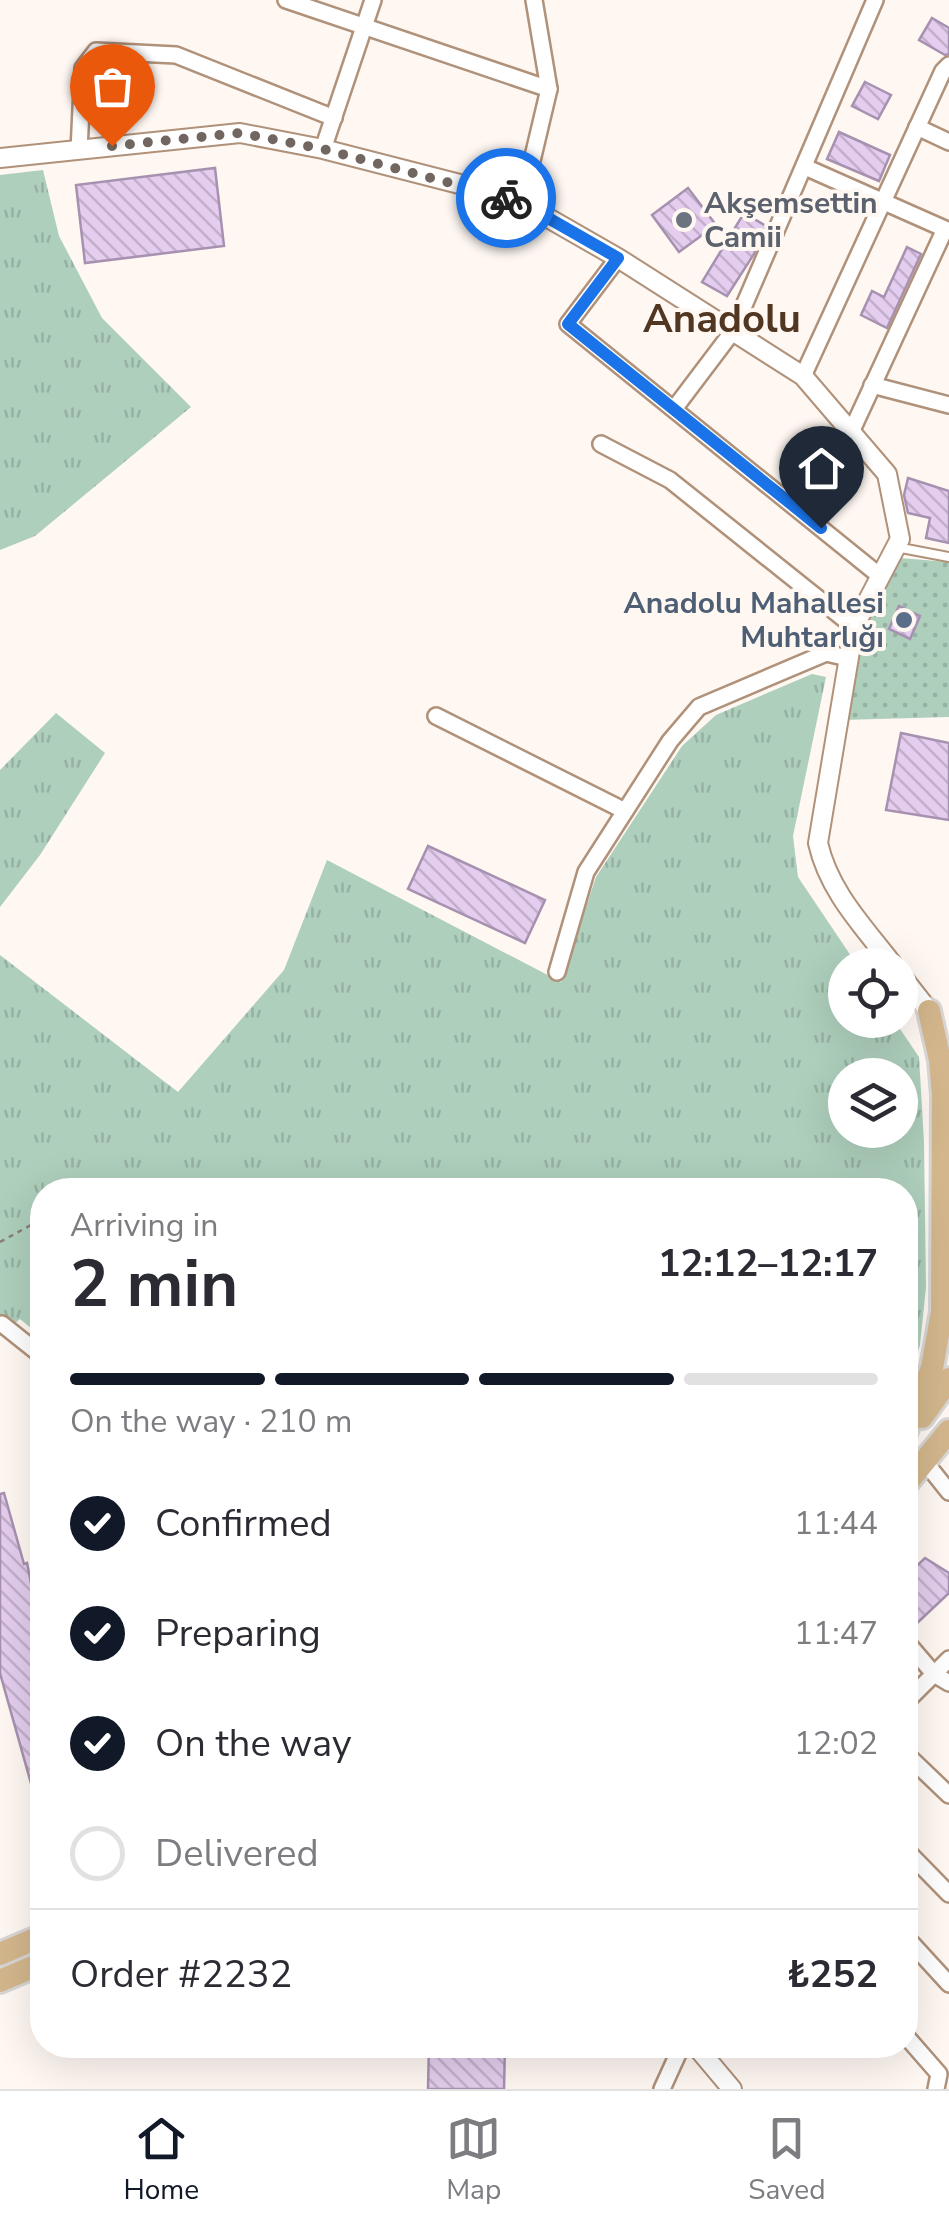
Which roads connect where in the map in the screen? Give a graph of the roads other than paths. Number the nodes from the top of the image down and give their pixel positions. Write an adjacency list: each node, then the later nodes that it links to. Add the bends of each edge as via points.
1 (286, 0): 5 (street)
2 (373, 0): 5 (street)
3 (534, 0): 7 (street)
4 (875, 0): 14 (street)
5 (364, 26): 7 (street); 8 (street)
6 (949, 64): 9 (street)
7 (549, 89): 16 (street)
8 (334, 118): 11 (street); 12 (street, via 176,55 96,51 83,68)
9 (917, 127): 10 (street); 15 (street)
10 (949, 142)
11 (323, 149): 12 (street, via 240,133); 16 (street)
12 (80, 150): 13 (street)
13 (0, 158)
14 (805, 167): 15 (street); 18 (street)
15 (883, 202): 19 (street); 20 (street, via 944,230)
16 (522, 203): 17 (street)
17 (618, 258): 18 (street); 22 (street, via 568,324)
18 (733, 331): 19 (street); 22 (street)
19 (803, 376): 23 (street)
20 (872, 385): 21 (street); 23 (street)
21 (949, 405)
22 (674, 410): 27 (street)
23 (852, 430): 25 (street, via 888,474)
24 (601, 444): 28 (street, via 670,480)
25 (896, 547): 26 (lane); 27 (street)
26 (949, 557)
27 (880, 576): 28 (street)
28 (854, 627): 29 (street)
29 (848, 658): 31 (street, via 826,653 700,707); 32 (street, via 818,844 824,870)
30 (436, 716): 31 (street)
31 (625, 811): 33 (street, via 586,872)
32 (880, 948)
33 (556, 972)
34 (918, 997): 35 (street)
35 (929, 1011): 36 (main road); 37 (main road, via 943,1094)
36 (949, 1044)
37 (946, 1280): 41 (main road, via 939,1340)
38 (2, 1324): 39 (street)
39 (30, 1346)
40 (949, 1379): 42 (main road)
41 (918, 1404)
42 (918, 1418)
43 (949, 1431): 44 (main road)
44 (924, 1462): 45 (main road); 46 (street)
45 (918, 1469)
46 (949, 1492)
47 (918, 1655): 49 (street)
48 (949, 1658): 49 (street)
49 (934, 1674): 50 (street); 51 (street)
50 (949, 1683)
51 (918, 1690)
52 (918, 1765): 53 (street)
53 (949, 1795)
54 (918, 1862): 55 (street)
55 (949, 1894)
56 (30, 1941): 58 (main road)
57 (918, 1950): 61 (street)
58 (0, 1954)
59 (30, 1968): 60 (main road)
60 (0, 1981)
61 (949, 1984)
62 (918, 2053): 65 (street)
63 (676, 2058): 66 (street)
64 (706, 2058): 67 (street)
65 (938, 2081)
66 (662, 2089)
67 (732, 2089)

